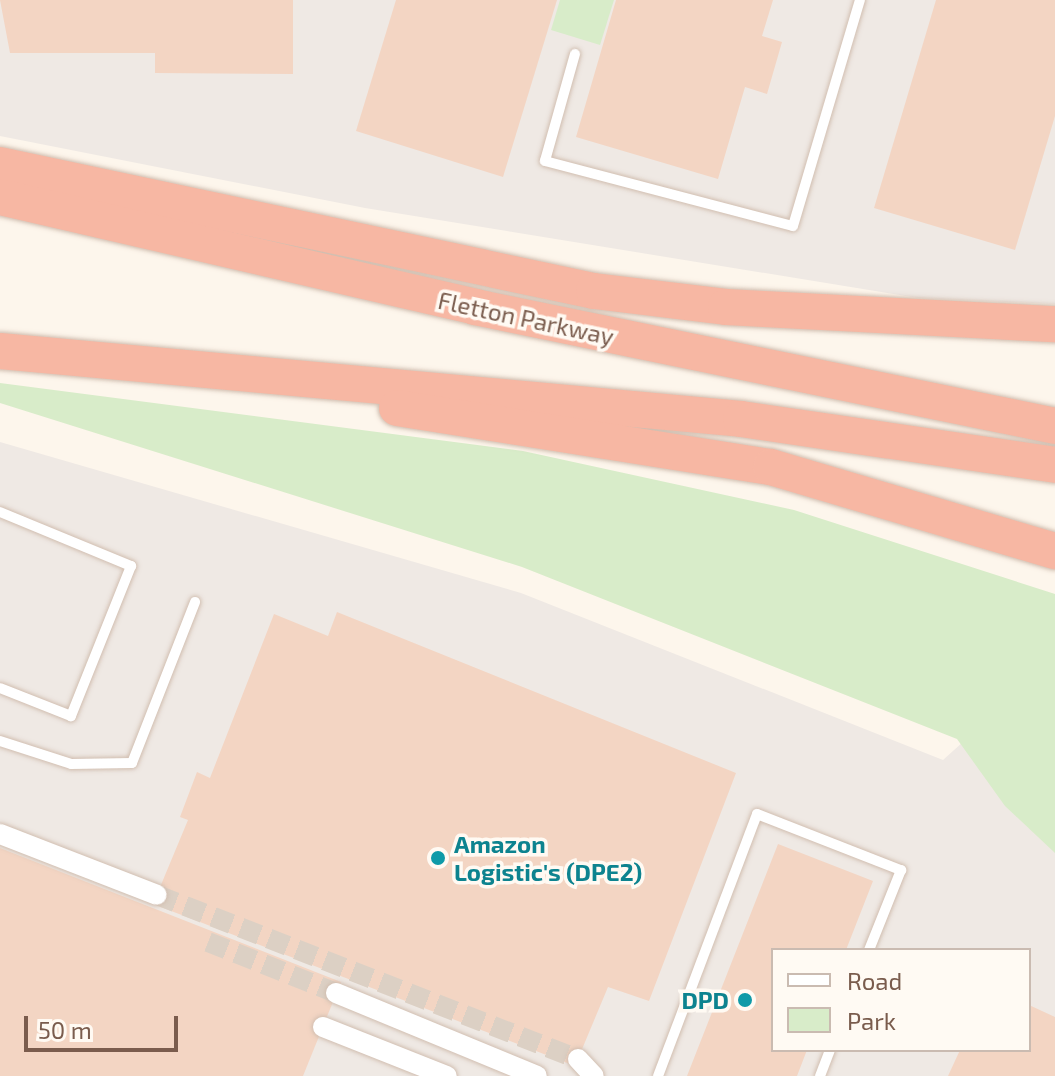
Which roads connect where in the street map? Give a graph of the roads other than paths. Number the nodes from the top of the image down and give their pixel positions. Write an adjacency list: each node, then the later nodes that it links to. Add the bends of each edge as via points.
1 (860, 0): 2 (lane, via 793,226 545,161)
2 (575, 54)
3 (0, 165): 5 (highway, via 594,291 726,307)
4 (0, 197): 8 (highway, Fletton Parkway, via 490,311)
5 (1055, 324)
6 (0, 351): 7 (highway)
7 (92, 359): 9 (highway, via 741,419); 11 (highway, via 771,467)
8 (1055, 426)
9 (1055, 465)
10 (0, 512): 13 (lane, via 131,566 71,716)
11 (1055, 551)
12 (195, 602): 14 (lane, via 132,763 71,764)
13 (0, 688)
14 (0, 741)
15 (0, 834): 16 (street)
16 (157, 895)
17 (870, 948): 25 (lane, via 901,870 757,814)
18 (336, 993): 23 (street)
19 (323, 1027): 22 (street)
20 (829, 1052): 26 (lane)
21 (578, 1059): 24 (street)
22 (447, 1076)
23 (537, 1076)
24 (594, 1076)
25 (658, 1076)
26 (820, 1076)

